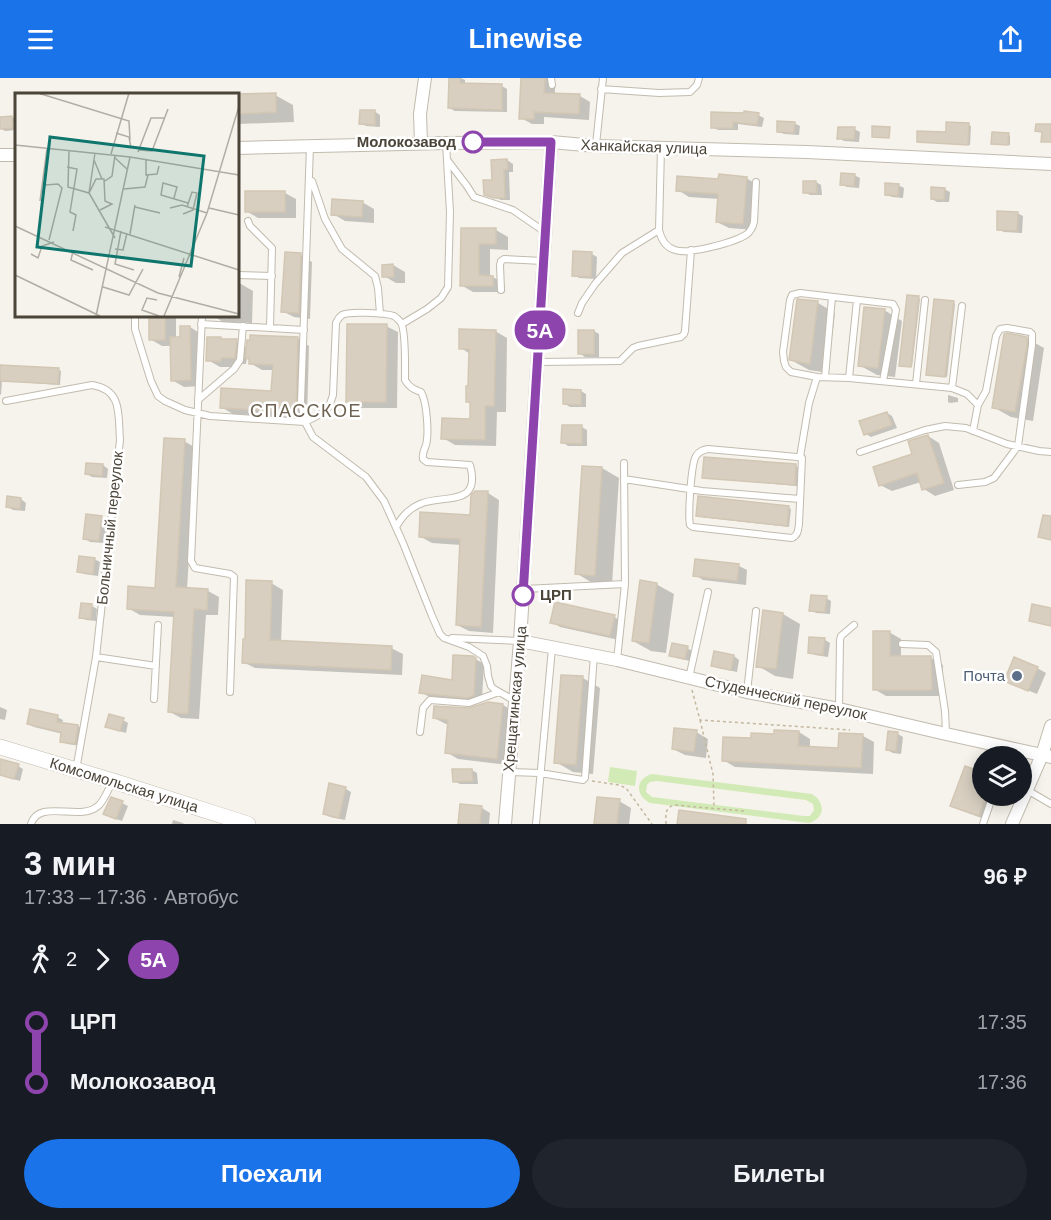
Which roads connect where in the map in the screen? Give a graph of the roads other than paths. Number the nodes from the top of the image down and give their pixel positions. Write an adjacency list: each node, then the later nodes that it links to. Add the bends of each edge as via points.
1 (425, 78): 7 (street)
2 (603, 78): 4 (lane)
3 (699, 78): 4 (lane, via 690,92)
4 (601, 89): 9 (lane)
5 (446, 142): 6 (street, Ханкайская улица); 7 (street, Ханкайская улица); 12 (lane)
6 (551, 142): 9 (street, Ханкайская улица); 18 (street, Хрещатинская улица)
7 (421, 143): 8 (street, Ханкайская улица)
8 (310, 146): 10 (street, Ханкайская улица); 14 (lane)
9 (596, 146): 11 (street, Ханкайская улица)
10 (238, 148)
11 (661, 148): 13 (street, Ханкайская улица); 17 (lane)
12 (448, 160): 18 (lane, via 474,197 513,210); 33 (lane, via 448,287 434,304)
13 (1051, 164)
14 (310, 175): 29 (lane, via 332,234 342,249 375,276); 36 (lane)
15 (756, 182): 19 (lane, via 754,222 747,234)
16 (248, 221): 22 (lane, via 273,248)
17 (659, 230): 19 (lane, via 667,246); 28 (lane, via 622,253 595,284)
18 (546, 233): 20 (street, Хрещатинская улица)
19 (691, 250): 37 (lane, via 685,331 681,337 633,348 620,362)
20 (543, 261): 23 (lane, via 504,258 500,265); 37 (street, Хрещатинская улица)
21 (238, 275): 22 (lane)
22 (272, 276): 35 (lane)
23 (501, 290)
24 (832, 297): 25 (lane); 38 (lane, via 800,293 790,300 783,361 791,372); 39 (lane)
25 (857, 300): 40 (lane); 41 (lane, via 896,307)
26 (925, 300): 42 (lane)
27 (962, 306): 43 (lane)
28 (578, 313)
29 (380, 314): 33 (lane, via 393,316); 48 (lane, via 346,314 339,318 333,395 323,413)
30 (135, 316): 47 (lane, via 135,329 158,396)
31 (201, 316): 32 (lane)
32 (201, 324): 34 (lane); 44 (lane)
33 (402, 324): 59 (lane, via 405,380 421,392 425,402 423,459 470,465 473,476 468,491 457,499 421,503 405,514)
34 (243, 326): 35 (lane); 44 (lane, via 240,360)
35 (270, 328): 36 (lane)
36 (304, 330): 48 (lane, via 301,402)
37 (538, 362): 61 (street, Хрещатинская улица)
38 (817, 377): 39 (lane); 53 (lane)
39 (825, 377): 40 (lane)
40 (849, 378): 41 (lane)
41 (883, 381): 42 (lane)
42 (916, 384): 43 (lane)
43 (952, 388): 46 (lane, via 967,394)
44 (198, 400): 47 (lane)
45 (6, 401): 71 (lane, Больничный переулок, via 92,385 108,390 115,398 120,440)
46 (978, 405): 49 (lane); 50 (lane, via 986,391 1000,329 1032,334)
47 (197, 413): 48 (lane); 75 (lane, via 191,561 195,568 234,577)
48 (305, 422): 59 (lane, via 313,437 366,477 384,501)
49 (973, 431): 50 (lane); 51 (lane, via 935,427)
50 (1018, 446): 52 (lane); 56 (lane, via 994,478)
51 (860, 452)
52 (1051, 452)
53 (800, 457): 57 (lane, via 702,450 694,461); 58 (lane)
54 (624, 463): 55 (lane)
55 (624, 479): 57 (lane); 60 (lane)
56 (958, 485)
57 (691, 489): 58 (lane); 58 (lane, via 689,521 693,528 792,538 797,534)
58 (800, 499)
59 (396, 527): 66 (lane)
60 (625, 584): 61 (lane); 72 (lane)
61 (524, 589): 67 (street, Хрещатинская улица)
62 (708, 592): 74 (lane)
63 (756, 611): 77 (lane)
64 (158, 625): 73 (lane)
65 (854, 625): 80 (lane, via 840,640)
66 (444, 638): 67 (lane); 76 (lane, via 483,656 489,682)
67 (520, 641): 69 (street, Студенческий переулок); 79 (street, Хрещатинская улица)
68 (902, 644): 83 (lane, via 928,645 936,651)
69 (552, 648): 70 (street, Студенческий переулок); 88 (lane)
70 (594, 655): 72 (street, Студенческий переулок); 88 (lane, via 586,774 583,780)
71 (96, 657): 73 (lane); 86 (lane, Больничный переулок)
72 (617, 660): 74 (street, Студенческий переулок)
73 (156, 666): 78 (lane)
74 (689, 678): 77 (street, Студенческий переулок)
75 (230, 692)
76 (499, 692): 79 (lane); 82 (lane, via 469,703 430,700 423,708)
77 (747, 692): 80 (street, Студенческий переулок)
78 (154, 699)
79 (515, 701): 87 (street, Хрещатинская улица)
80 (839, 709): 83 (street, Студенческий переулок)
81 (1051, 726): 85 (street)
82 (420, 732)
83 (946, 734): 85 (street, Студенческий переулок)
84 (0, 747): 86 (street, Комсомольская улица)
85 (1048, 755): 89 (street)
86 (75, 770): 90 (street, Комсомольская улица)
87 (509, 772): 88 (lane); 97 (street, Хрещатинская улица)
88 (540, 773): 98 (lane)
89 (1032, 780)
90 (113, 781): 95 (lane, via 100,805 84,812 40,812); 96 (street, Комсомольская улица)
91 (1032, 793): 92 (lane)
92 (1051, 804)
93 (989, 806): 99 (lane)
94 (1019, 806): 100 (street)
95 (31, 824)
96 (246, 824)
97 (505, 824)
98 (536, 824)
99 (983, 824)
100 (1012, 824)

